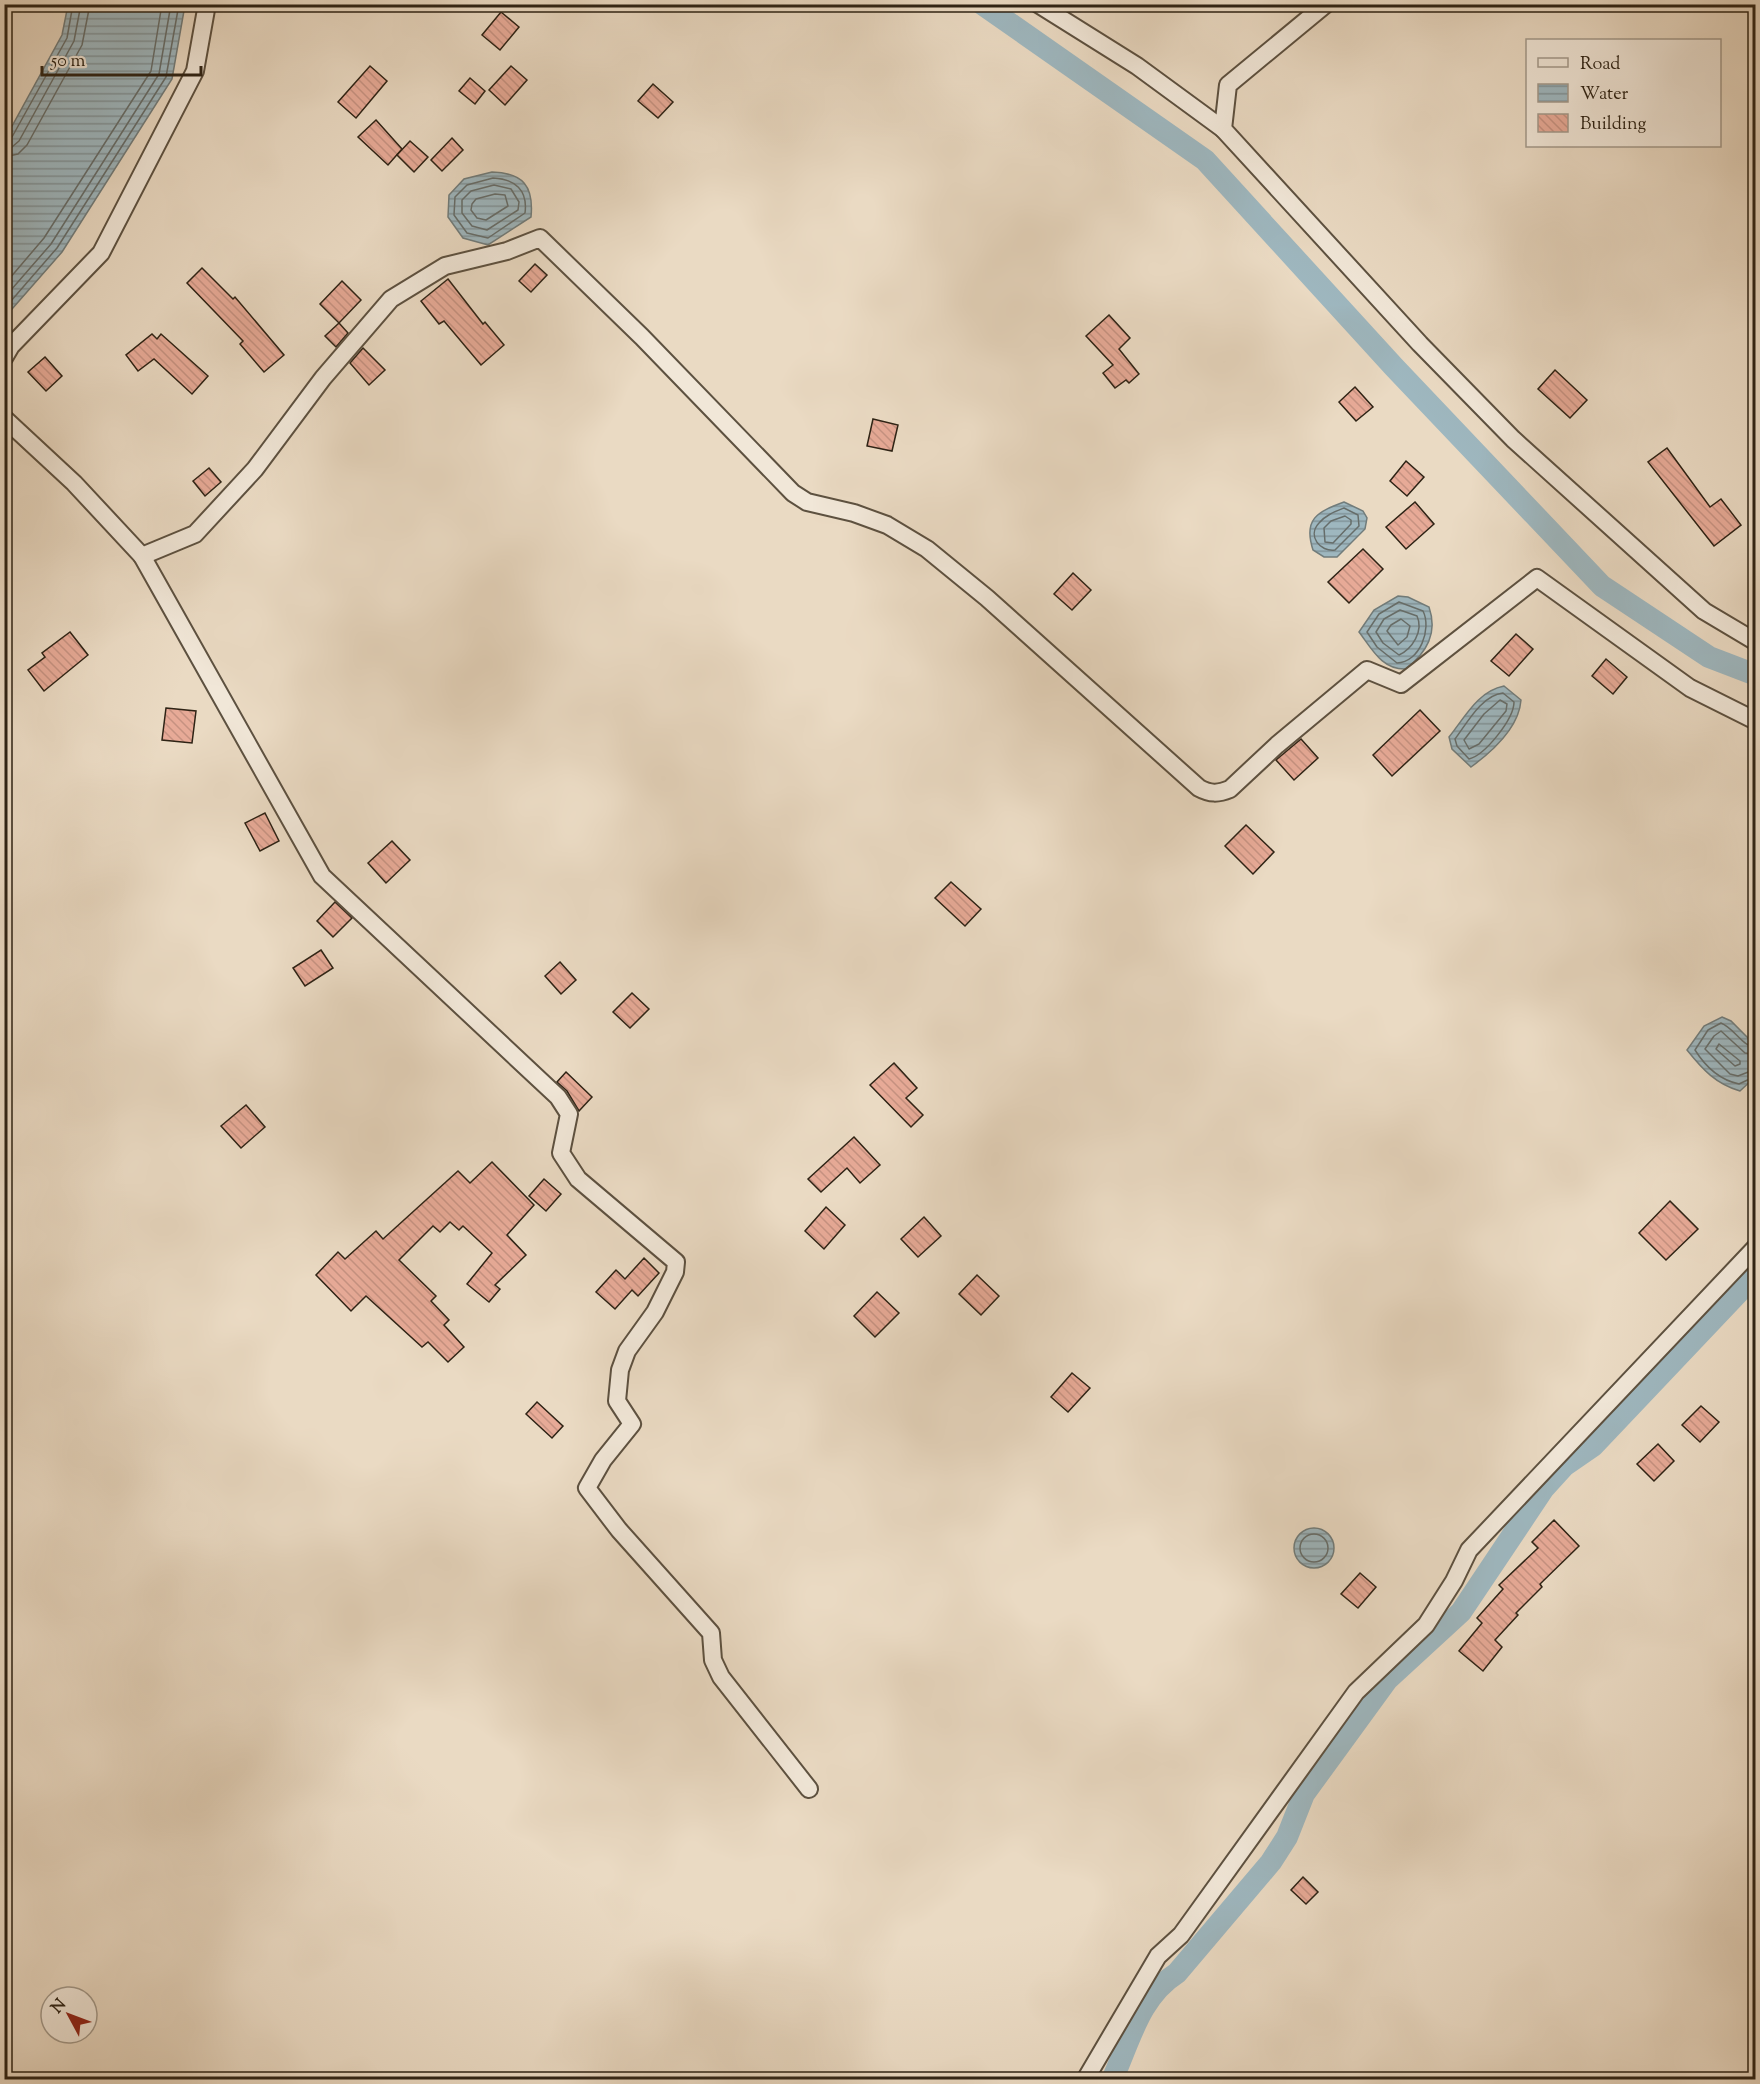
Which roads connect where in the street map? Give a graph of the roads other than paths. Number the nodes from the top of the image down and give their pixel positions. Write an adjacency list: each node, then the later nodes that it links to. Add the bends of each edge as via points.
1 (207, 4): 5 (street, via 195,71 101,253 11,346)
2 (1038, 4): 4 (street, via 1137,66)
3 (1326, 4): 4 (street, via 1228,85)
4 (1223, 129): 8 (street, via 1498,424 1704,611)
5 (4, 358)
6 (4, 418): 7 (street, via 74,483)
7 (142, 556): 9 (street, via 195,534 255,470 323,378 391,299 445,266 507,251 540,238 793,493 807,502 879,521 927,549 1208,793 1230,789 1368,670 1401,684 1538,578 1690,688); 11 (street, via 322,876 558,1097 569,1114 561,1153 578,1179 676,1262 655,1312 627,1351 620,1370 617,1401 632,1424 603,1460 587,1488 711,1633 713,1660 721,1677)
8 (1755, 642)
9 (1755, 721)
10 (1755, 1247): 12 (street, via 1469,1550 1426,1625 1356,1692 1181,1935 1158,1956)
11 (808, 1789)
12 (1085, 2079)

